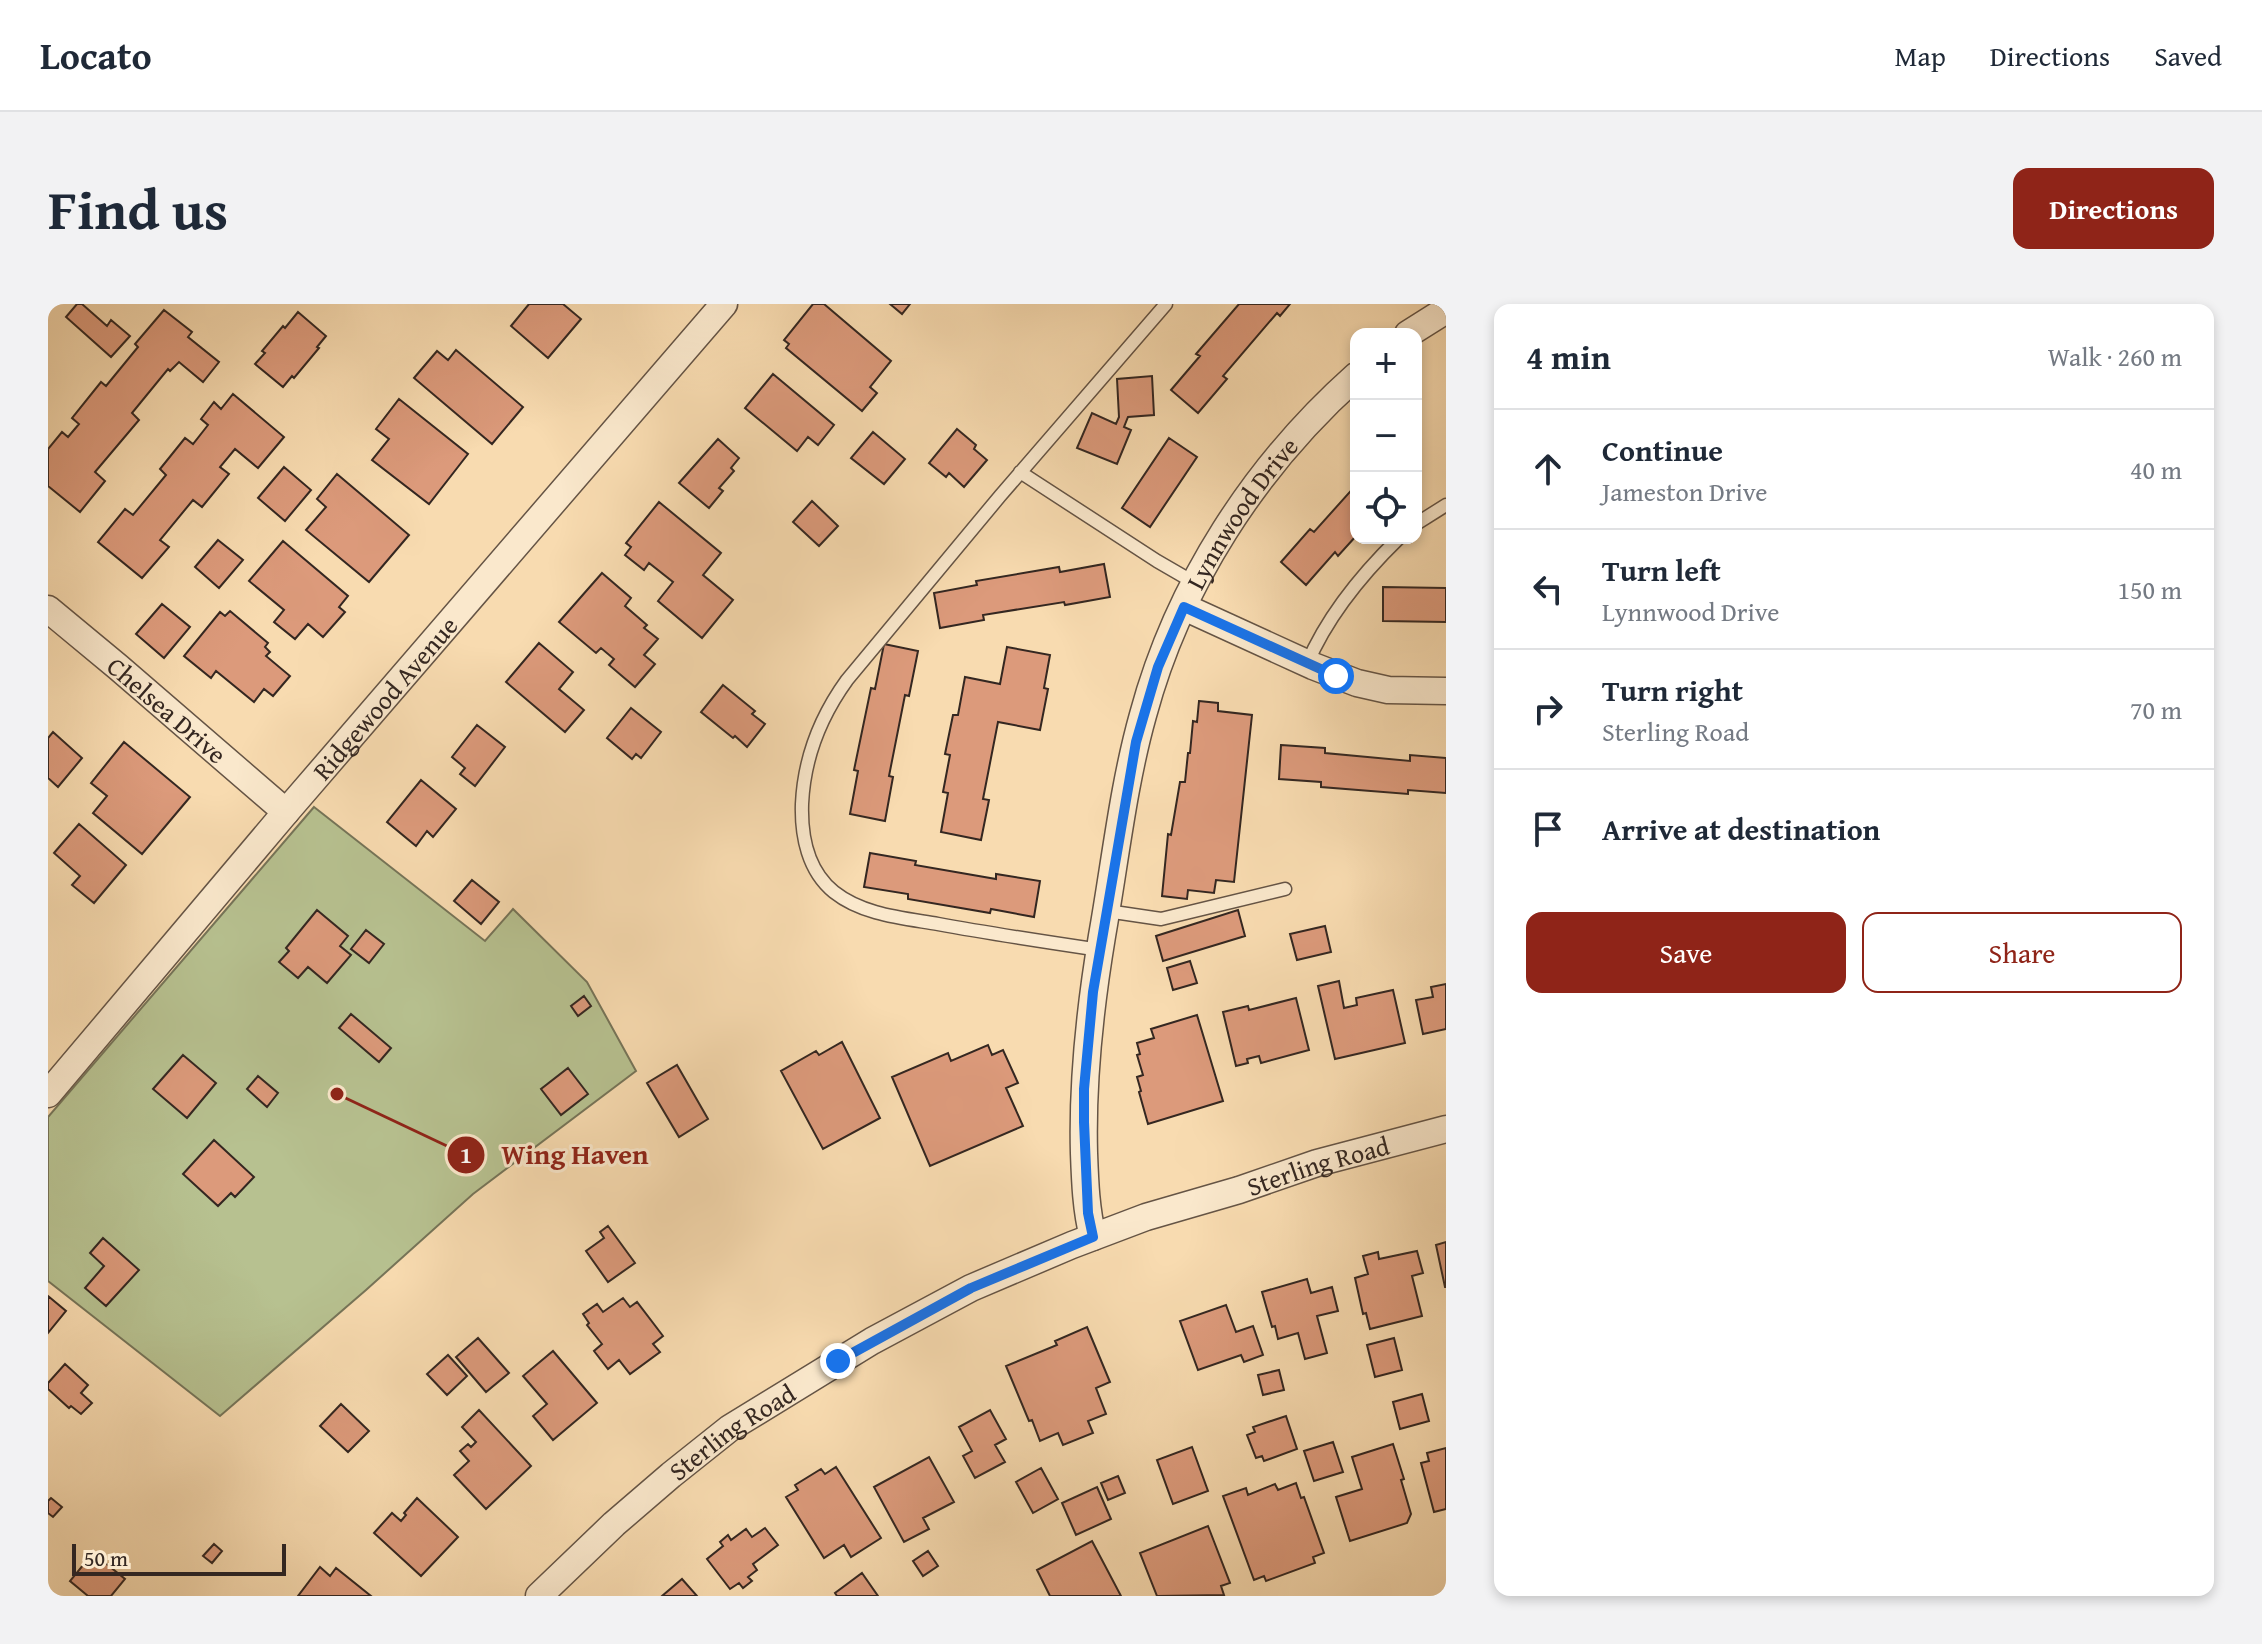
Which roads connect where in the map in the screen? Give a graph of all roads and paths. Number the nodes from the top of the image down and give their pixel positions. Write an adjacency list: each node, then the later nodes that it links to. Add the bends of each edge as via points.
1 (724, 304): 15 (street, Ridgewood Avenue)
2 (1166, 304): 6 (lane)
3 (1446, 310): 4 (street)
4 (1418, 328)
5 (1350, 382): 10 (street, Lynnwood Drive, via 1305,425 1260,481 1219,537)
6 (1020, 472): 10 (lane); 18 (lane, via 829,707 805,781 804,838 823,881 858,906)
7 (1446, 505): 8 (lane)
8 (1422, 520)
9 (1393, 544): 13 (lane, via 1345,600)
10 (1195, 583): 11 (street, Lynnwood Drive)
11 (1184, 607): 13 (street); 17 (street, Lynnwood Drive, via 1139,728)
12 (48, 609): 15 (street, Chelsea Drive)
13 (1307, 664): 14 (street, via 1372,687)
14 (1446, 691)
15 (286, 812): 19 (street, Ridgewood Avenue)
16 (1285, 889): 17 (lane, via 1161,919)
17 (1107, 911): 18 (street, Lynnwood Drive)
18 (1100, 950): 21 (street, Lynnwood Drive, via 1084,1089 1085,1181)
19 (48, 1094)
20 (1446, 1129): 21 (street, Sterling Road, via 1305,1166)
21 (1093, 1237): 22 (street, Sterling Road, via 971,1288 730,1428)
22 (539, 1596)

